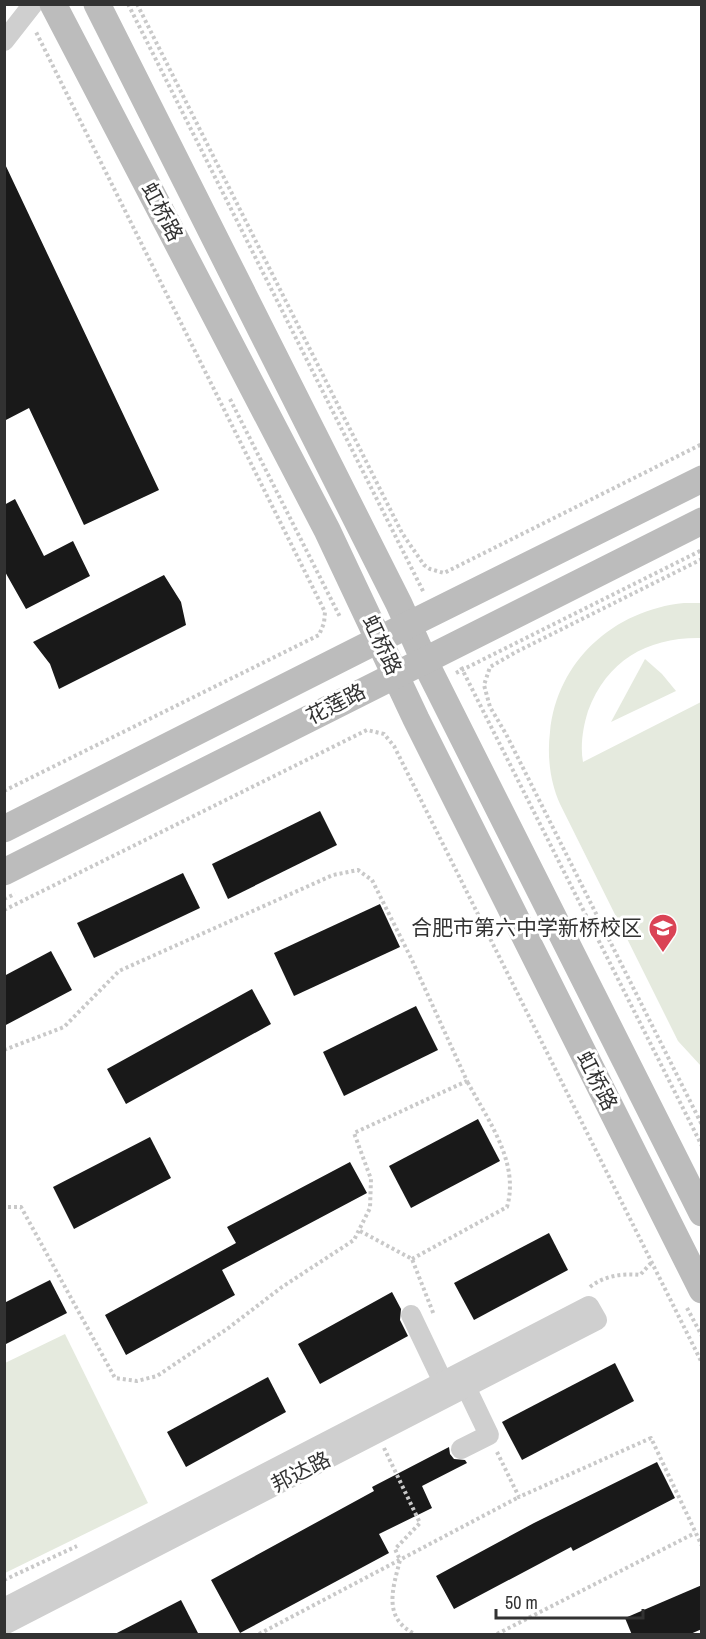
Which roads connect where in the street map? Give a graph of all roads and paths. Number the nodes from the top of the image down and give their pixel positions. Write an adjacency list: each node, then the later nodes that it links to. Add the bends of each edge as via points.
1 (53, 4): 11 (main road, 虹桥路)
2 (97, 4): 9 (main road, 虹桥路)
3 (128, 4): 16 (path)
4 (137, 4): 7 (path, via 402,533 430,570 444,573)
5 (30, 9): 6 (street); 26 (path, via 325,612 319,634)
6 (4, 41)
7 (702, 444)
8 (702, 479): 14 (main road, 花莲路)
9 (355, 517): 11 (main road); 17 (main road, 虹桥路)
10 (702, 521): 15 (main road, 花莲路)
11 (327, 530): 18 (main road, 虹桥路)
12 (702, 550): 19 (path)
13 (702, 559): 34 (path, via 490,667 484,685 490,707)
14 (529, 566): 15 (main road); 16 (main road, 花莲路)
15 (546, 599): 19 (main road, 花莲路)
16 (434, 613): 17 (main road, 花莲路)
17 (409, 625): 18 (main road, 花莲路); 20 (main road, 虹桥路)
18 (380, 639): 21 (main road, 虹桥路); 22 (main road, 花莲路)
19 (457, 658): 20 (main road, 花莲路); 20 (path); 35 (path)
20 (430, 672): 21 (main road, 花莲路); 24 (main road, 虹桥路)
21 (395, 674): 23 (main road, 花莲路); 25 (main road, 虹桥路)
22 (266, 696): 23 (main road); 27 (main road, 花莲路)
23 (284, 730): 28 (main road, 花莲路)
24 (480, 769): 25 (main road); 37 (main road, 虹桥路)
25 (448, 783): 41 (main road, 虹桥路)
26 (4, 791)
27 (4, 829)
28 (4, 872)
29 (26, 889): 30 (path)
30 (4, 899)
31 (4, 910): 40 (path, via 367,730 384,734 394,746)
32 (4, 1050): 33 (path, via 64,1027 118,970 333,875 358,870 372,880)
33 (467, 1081): 38 (path, via 354,1133 371,1179 370,1208); 39 (path, via 508,1166 511,1193 507,1207)
34 (702, 1125)
35 (702, 1146)
36 (4, 1208): 38 (path, via 21,1207 115,1378 137,1381 157,1376 228,1329 282,1287 354,1240)
37 (702, 1213)
38 (360, 1231): 39 (path)
39 (412, 1259): 44 (path, via 439,1326)
40 (651, 1262): 42 (path, via 641,1274 622,1274 596,1282); 45 (path)
41 (702, 1290)
42 (591, 1306): 46 (street, 邦达路); 47 (street, 邦达路)
43 (411, 1315): 44 (street)
44 (423, 1341): 46 (street)
45 (702, 1363)
46 (443, 1382): 55 (street, 邦达路)
47 (466, 1387): 48 (street, 邦达路); 49 (street)
48 (377, 1433): 54 (path, via 420,1523 395,1549); 56 (street, 邦达路)
49 (489, 1435): 50 (street); 51 (path)
50 (461, 1449)
51 (519, 1497): 52 (path, via 651,1438); 54 (path)
52 (695, 1533): 53 (path); 59 (path)
53 (702, 1546)
54 (400, 1560): 57 (path); 58 (path, via 391,1593 394,1610 396,1618)
55 (4, 1608)
56 (4, 1625)
57 (259, 1635)
58 (415, 1635)
59 (496, 1635)

